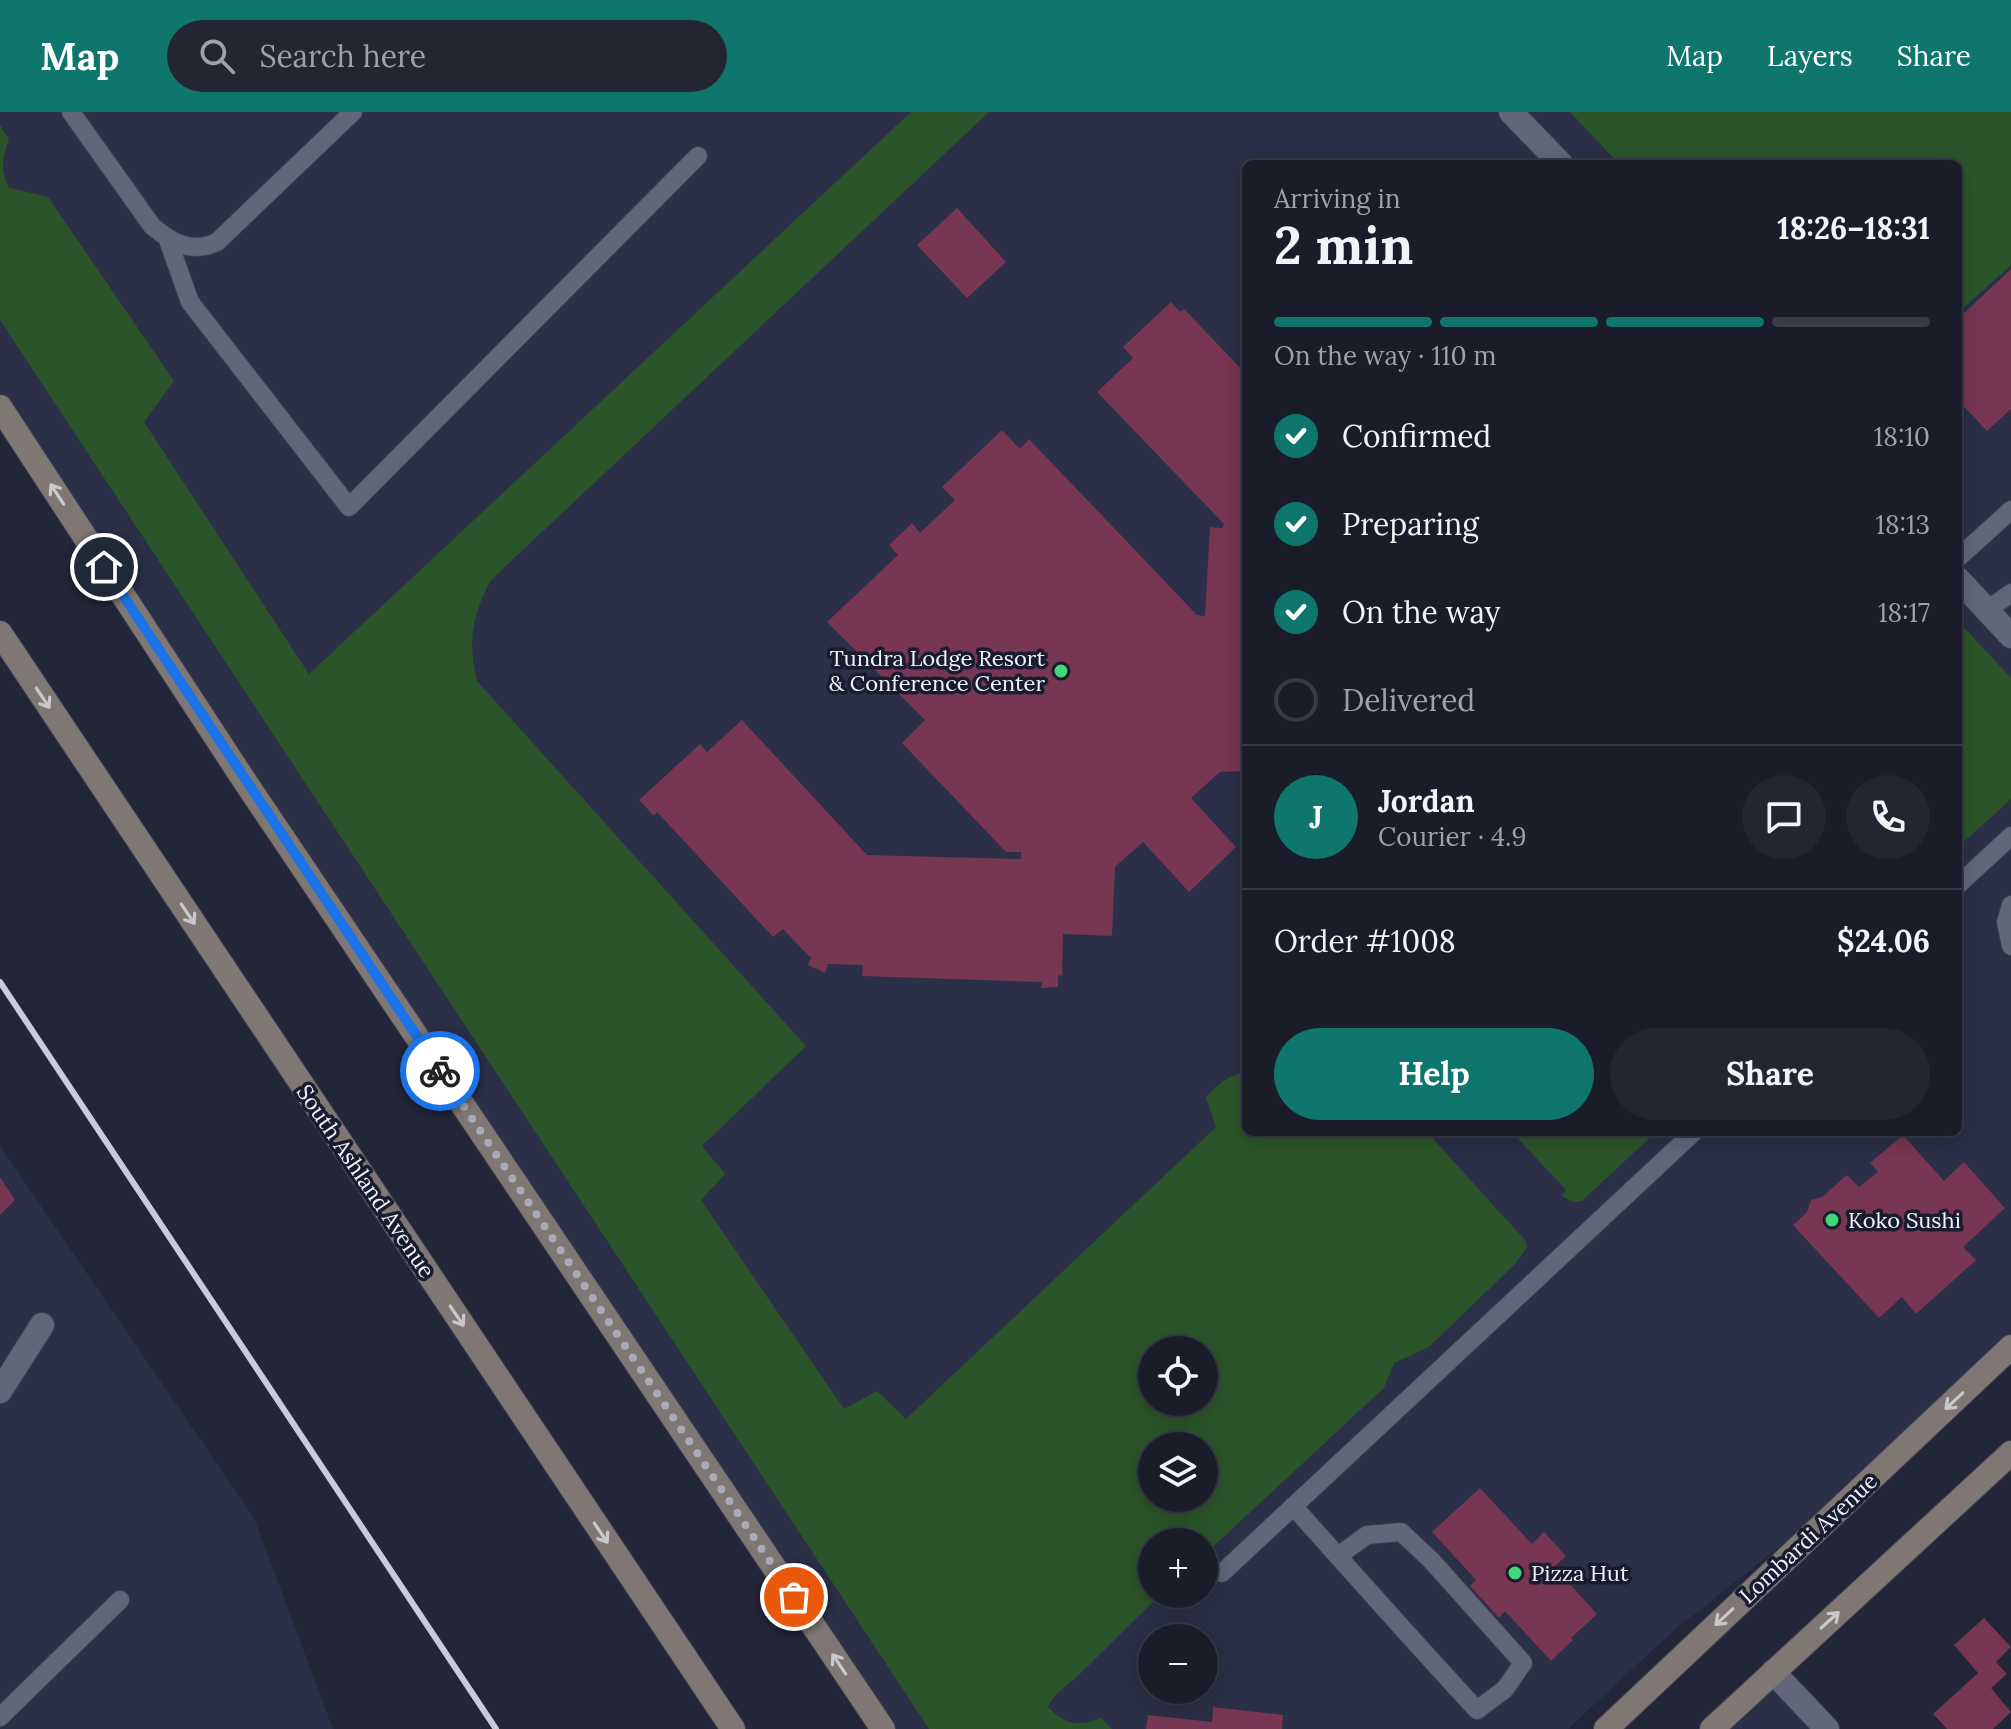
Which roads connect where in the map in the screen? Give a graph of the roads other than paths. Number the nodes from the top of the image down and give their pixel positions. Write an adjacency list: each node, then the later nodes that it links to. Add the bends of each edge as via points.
1 (71, 112): 6 (lane, via 152,226)
2 (353, 112): 6 (lane, via 217,242 203,249)
3 (1511, 112): 5 (street)
4 (698, 156): 6 (lane, via 349,507 190,302)
5 (1557, 160)
6 (168, 240)
7 (0, 407): 33 (main road, one-way to 7, via 253,793)
8 (2011, 510): 9 (lane)
9 (1962, 554)
10 (1962, 583): 12 (street)
11 (2011, 593): 12 (lane)
12 (1987, 610): 14 (street)
13 (0, 633): 29 (main road, South Ashland Avenue, one-way to 29)
14 (2011, 636)
15 (2011, 836): 16 (lane)
16 (1962, 881)
17 (2011, 905): 18 (lane, via 2006,922)
18 (2011, 946)
19 (1690, 1136): 24 (lane)
20 (42, 1325): 22 (street)
21 (2011, 1347): 34 (main road, Lombardi Avenue, one-way to 34)
22 (0, 1391)
23 (2011, 1453): 28 (main road, one-way to 23)
24 (1293, 1506): 25 (lane); 26 (lane)
25 (1338, 1556): 25 (lane, via 1477,1710 1505,1689 1523,1663 1401,1532 1367,1535)
26 (1222, 1573)
27 (120, 1600): 30 (lane)
28 (1773, 1672): 35 (main road); 36 (street)
29 (696, 1674): 31 (main road, South Ashland Avenue); 32 (main road)
30 (0, 1717)
31 (733, 1729)
32 (751, 1729)
33 (883, 1729)
34 (1606, 1729)
35 (1712, 1729)
36 (1827, 1729)

